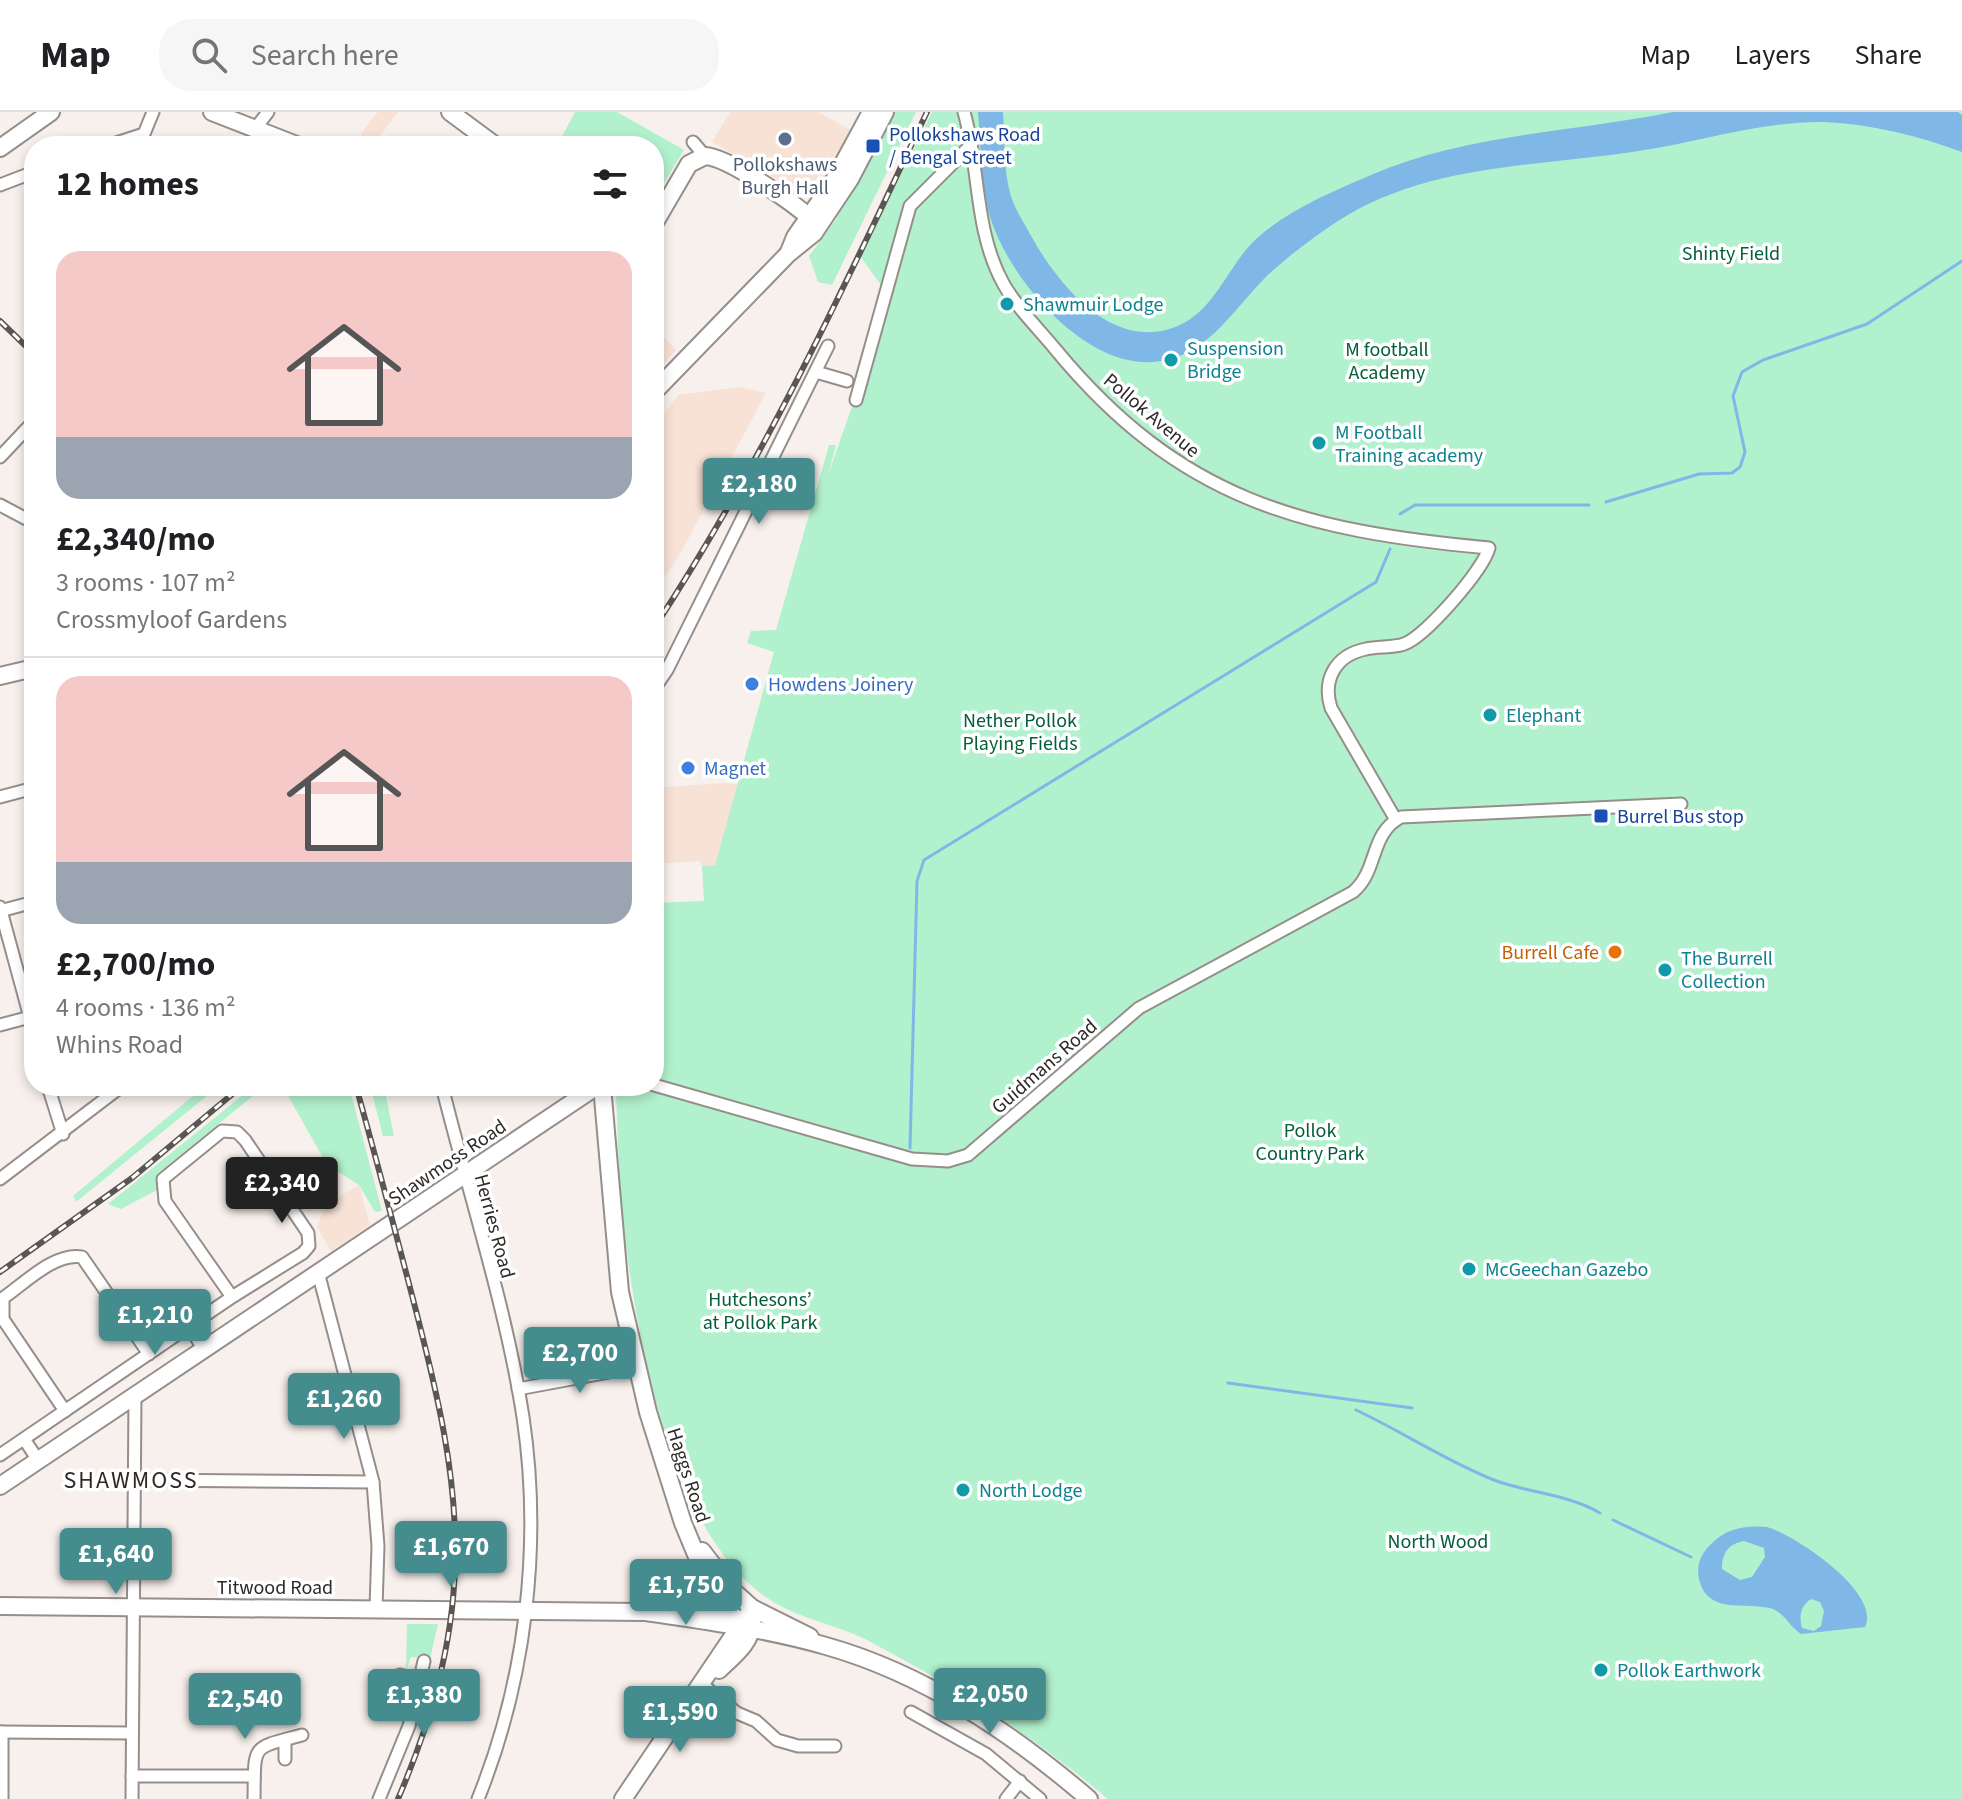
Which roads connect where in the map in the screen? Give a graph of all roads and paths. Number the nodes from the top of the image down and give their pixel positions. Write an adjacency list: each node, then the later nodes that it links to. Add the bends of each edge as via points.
1 (51, 112): 15 (main road)
2 (153, 112): 10 (street, via 144,134)
3 (212, 112): 9 (main road)
4 (268, 112): 9 (street)
5 (871, 112): 20 (main road)
6 (885, 112): 21 (main road, via 825,218)
7 (964, 112): 14 (street, Pollok Avenue)
8 (453, 113): 12 (main road)
9 (255, 129): 11 (main road)
10 (138, 136)
11 (273, 136)
12 (483, 136)
13 (693, 142): 16 (street)
14 (972, 144): 26 (street, via 910,206); 37 (street, Pollok Avenue, via 976,190 1003,284 1075,373 1135,430 1193,473 1298,519 1405,540 1489,548 1486,562 1405,644 1350,654 1330,675 1331,708)
15 (0, 148)
16 (705, 156): 19 (main road, via 689,164); 20 (main road, via 722,160)
17 (24, 176): 18 (street)
18 (0, 185)
19 (664, 207)
20 (810, 218): 21 (main road)
21 (788, 254): 24 (main road)
22 (828, 346): 23 (street)
23 (816, 372): 25 (street); 31 (street)
24 (664, 379)
25 (847, 381)
26 (856, 400)
27 (24, 432): 28 (street)
28 (0, 457)
29 (0, 505): 30 (street)
30 (24, 518)
31 (664, 669)
32 (24, 670): 33 (main road)
33 (0, 676)
34 (24, 791): 35 (street)
35 (0, 797)
36 (1681, 804): 37 (street)
37 (1396, 820): 43 (street, Guidmans Road, via 1384,828 1368,877 1353,892 1139,1008 956,1160 912,1159)
38 (24, 904): 39 (street)
39 (0, 910): 40 (street)
40 (24, 990)
41 (24, 1019): 42 (street)
42 (0, 1025)
43 (664, 1088)
44 (51, 1096): 49 (street)
45 (110, 1096): 49 (street)
46 (444, 1096): 50 (street, Herries Road)
47 (584, 1096): 50 (main road, Shawmoss Road)
48 (600, 1096): 57 (main road, Haggs Road, via 616,1264)
49 (63, 1134): 51 (street)
50 (463, 1175): 52 (main road, Shawmoss Road); 58 (street, Herries Road)
51 (0, 1179)
52 (318, 1272): 55 (main road, Shawmoss Road); 65 (street)
53 (232, 1297): 53 (street, via 165,1201 161,1185 222,1131 237,1132 245,1140 309,1237 303,1253); 54 (street)
54 (190, 1328): 55 (street); 56 (street)
55 (203, 1348): 59 (main road, Shawmoss Road)
56 (149, 1354): 60 (street); 60 (street, via 85,1259 65,1256 35,1276 3,1298 3,1319)
57 (636, 1367): 58 (street); 67 (main road, Haggs Road)
58 (518, 1389): 73 (street, Herries Road, via 530,1508)
59 (135, 1395): 63 (main road, Shawmoss Road); 64 (street)
60 (65, 1411): 61 (street)
61 (24, 1439): 62 (street); 63 (street)
62 (0, 1455)
63 (38, 1460): 66 (main road, Shawmoss Road)
64 (134, 1480): 65 (street); 69 (street)
65 (373, 1482): 70 (street)
66 (0, 1486)
67 (683, 1523): 71 (main road, via 716,1571); 72 (main road, Haggs Road)
68 (0, 1606): 69 (main road, Titwood Road)
69 (133, 1607): 70 (main road, Titwood Road); 83 (street)
70 (376, 1608): 73 (main road, Titwood Road)
71 (752, 1608): 72 (main road, Titwood Road); 75 (main road); 76 (main road)
72 (723, 1609): 74 (main road, Titwood Road); 75 (main road, Haggs Road)
73 (525, 1610): 74 (main road, Titwood Road); 95 (street, Herries Road, via 510,1699)
74 (646, 1612): 75 (main road, Titwood Road)
75 (747, 1627): 76 (main road, Titwood Road); 80 (main road)
76 (828, 1647): 99 (main road, via 970,1710 1035,1753)
77 (424, 1661): 79 (street)
78 (400, 1675): 79 (street)
79 (420, 1680): 94 (street, via 402,1746)
80 (703, 1685): 86 (street, via 777,1740); 96 (main road)
81 (911, 1712): 90 (street, via 986,1754)
82 (1, 1732): 83 (street); 91 (street)
83 (132, 1733): 88 (street)
84 (302, 1735): 85 (street)
85 (285, 1740): 87 (street); 89 (street, via 259,1750)
86 (835, 1746)
87 (285, 1759)
88 (132, 1776): 89 (street); 92 (street)
89 (254, 1776): 93 (street)
90 (1020, 1781): 97 (street); 98 (street)
91 (2, 1799)
92 (132, 1799)
93 (254, 1799)
94 (379, 1799)
95 (478, 1799)
96 (623, 1799)
97 (1006, 1799)
98 (1040, 1799)
99 (1089, 1799)

